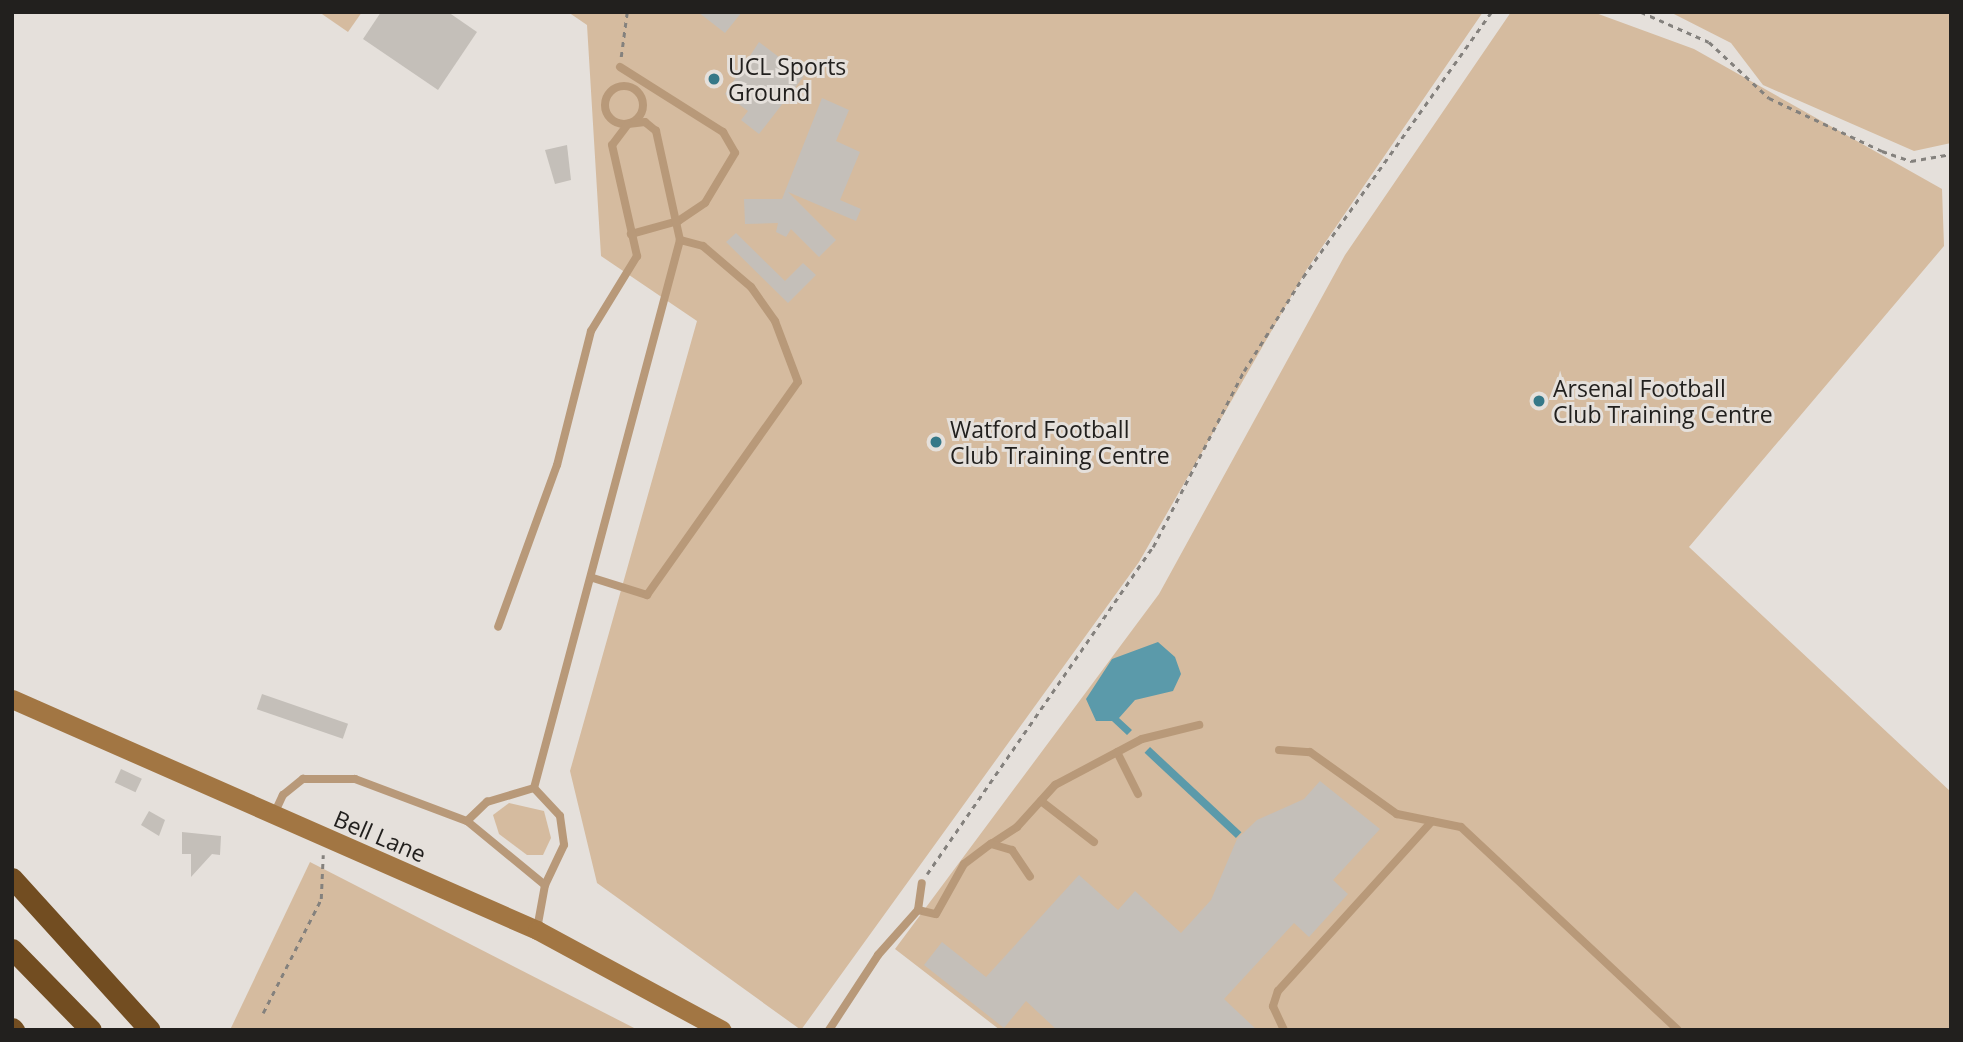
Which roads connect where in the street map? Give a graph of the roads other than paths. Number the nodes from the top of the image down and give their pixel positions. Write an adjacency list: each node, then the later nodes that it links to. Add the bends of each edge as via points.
1 (620, 67): 3 (lane, via 732,141 735,153 705,203)
2 (628, 124): 2 (lane, via 611,119 605,108 611,91 622,86 635,89 644,106); 3 (lane, via 645,122 656,131); 4 (lane, via 612,145)
3 (678, 221): 4 (lane); 5 (lane)
4 (631, 234): 7 (lane, via 637,256 591,331 557,465)
5 (680, 240): 6 (lane); 6 (lane, via 702,246 751,287 775,321 799,382 647,595)
6 (593, 578): 12 (lane)
7 (498, 627)
8 (12, 699): 15 (main road, Bell Lane)
9 (1199, 725): 11 (lane)
10 (1279, 750): 17 (lane, via 1310,752 1397,814)
11 (1117, 752): 13 (lane); 14 (lane, via 1055,785)
12 (534, 788): 16 (lane, via 487,802); 23 (lane, via 552,804 563,832 558,865)
13 (1138, 794)
14 (1041, 801): 18 (lane); 19 (lane, via 1017,827)
15 (273, 817): 16 (lane, via 283,795 303,779 355,779); 25 (main road, Bell Lane)
16 (467, 821): 23 (lane)
17 (1432, 821): 31 (lane, via 1278,991 1273,1006); 32 (lane, via 1461,827)
18 (1094, 842)
19 (991, 844): 20 (lane, via 1012,850); 24 (lane, via 964,864 936,914)
20 (1031, 877)
21 (12, 878): 28 (highway)
22 (922, 883): 24 (lane)
23 (545, 885): 25 (lane)
24 (918, 910): 30 (lane, via 878,955)
25 (537, 930): 29 (main road, Bell Lane)
26 (12, 949): 27 (highway)
27 (91, 1030)
28 (150, 1030)
29 (722, 1030)
30 (829, 1030)
31 (1284, 1030)
32 (1678, 1030)

